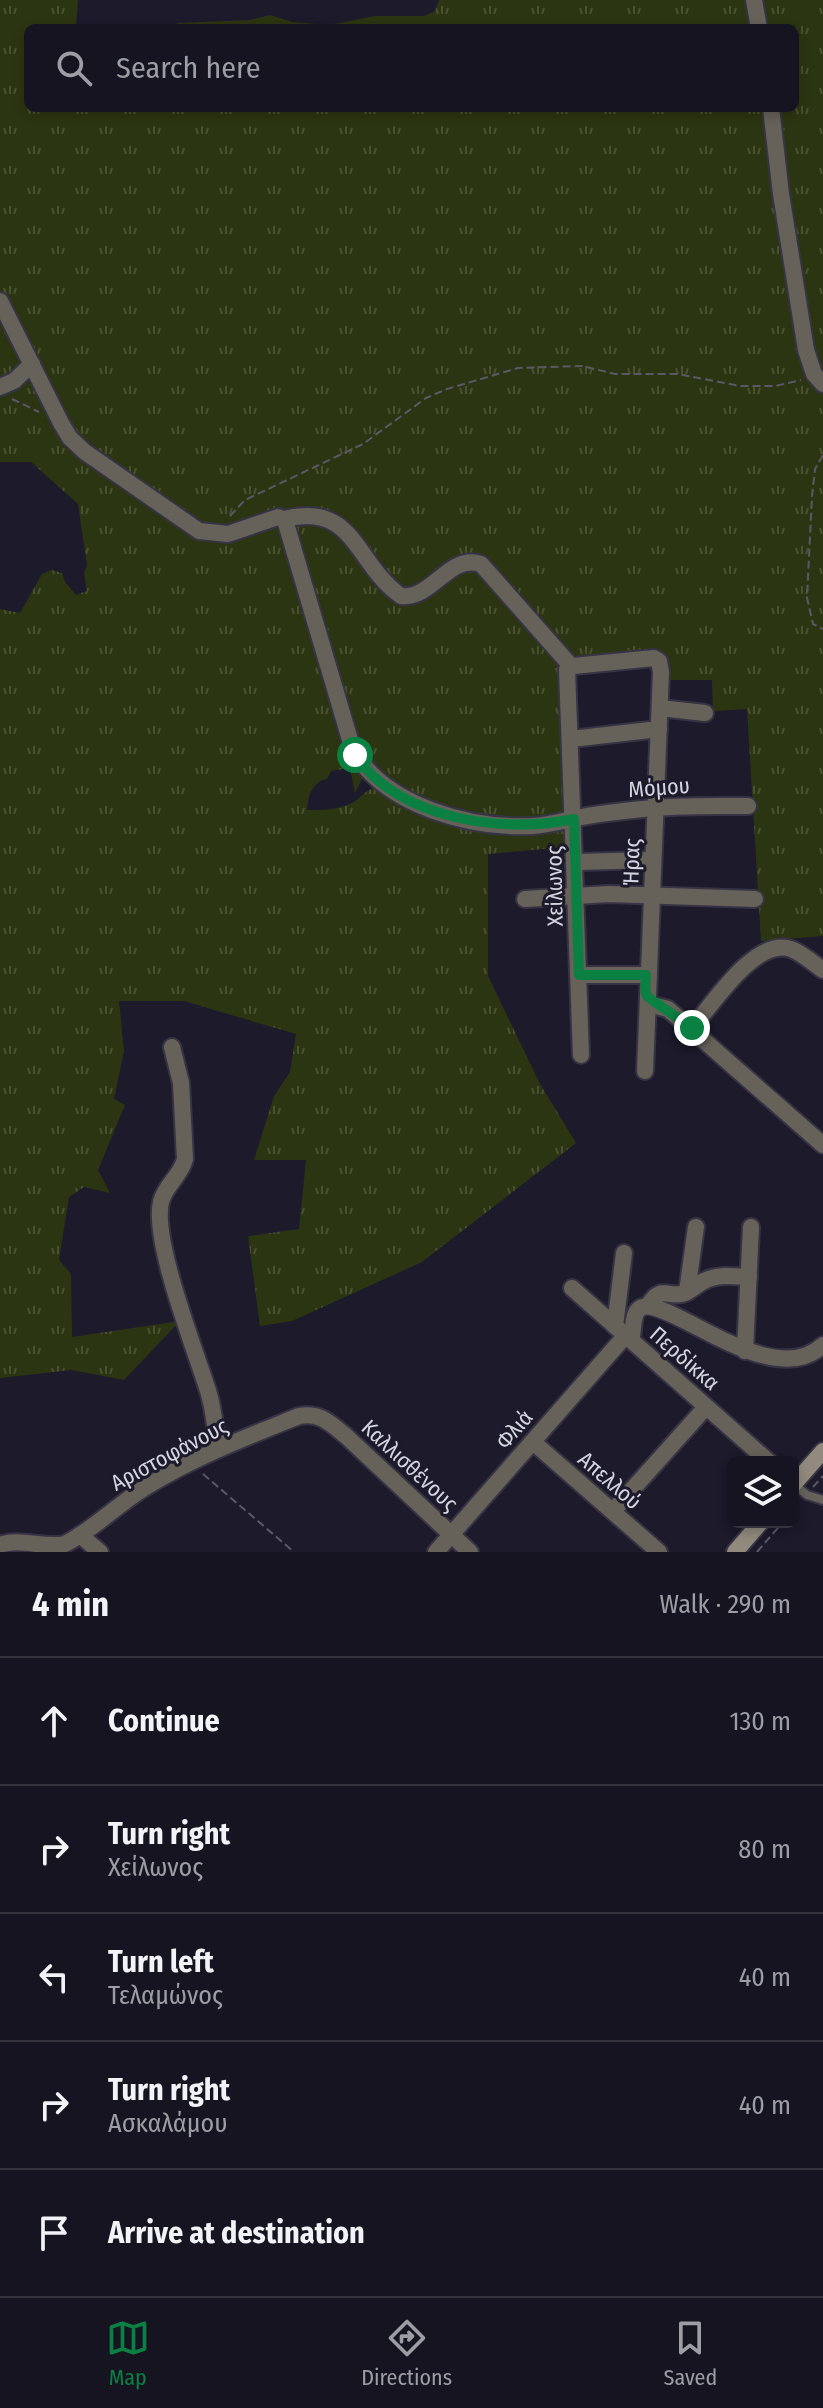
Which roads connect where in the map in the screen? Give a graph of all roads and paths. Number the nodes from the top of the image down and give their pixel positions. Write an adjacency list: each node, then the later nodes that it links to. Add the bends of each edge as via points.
1 (754, 0): 2 (street)
2 (758, 24)
3 (771, 112): 6 (street, via 806,350)
4 (0, 301): 5 (street)
5 (32, 364): 7 (street); 9 (street)
6 (819, 380): 12 (path, via 740,386 582,366 508,370 426,398 355,448 245,500)
7 (0, 387)
8 (0, 394): 9 (path)
9 (61, 423): 12 (street, via 85,452 173,515 199,531)
10 (823, 455): 13 (path, via 813,478 807,598 813,624)
11 (284, 519): 12 (street); 14 (street, via 309,516 338,523 401,596 418,594 460,564 481,564); 21 (street, Μόμου, via 349,740 364,765 406,798 464,819 525,826)
12 (221, 535)
13 (823, 629)
14 (569, 668): 15 (street, Ήρας, via 654,658 660,666); 18 (street, Χείλωνος)
15 (660, 708): 16 (street); 17 (street, Ήρας)
16 (705, 713)
17 (659, 729): 18 (street); 20 (street, Ήρας)
18 (571, 739): 21 (street, Χείλωνος)
19 (748, 806): 20 (street, Μόμου)
20 (656, 807): 21 (street, Μόμου); 22 (street, Ήρας)
21 (574, 819): 23 (street, Χείλωνος)
22 (653, 860): 23 (street); 25 (street, Ήρας)
23 (576, 862): 24 (street, Χείλωνος)
24 (576, 896): 25 (street); 26 (street); 29 (street, Χείλωνος)
25 (652, 896): 27 (street); 30 (street, Ήρας)
26 (525, 899)
27 (755, 899)
28 (823, 970): 32 (street, via 791,950 766,950)
29 (579, 975): 30 (street); 34 (street, Χείλωνος)
30 (649, 975): 31 (street, Ήρας)
31 (648, 1004): 32 (street, via 664,1006); 35 (street, Ήρας)
32 (692, 1028): 36 (street)
33 (172, 1047): 50 (street, via 181,1083 185,1159 162,1198 162,1224 171,1274 210,1397)
34 (581, 1055)
35 (645, 1071)
36 (823, 1145)
37 (696, 1227): 42 (street)
38 (751, 1227): 40 (street)
39 (624, 1253): 44 (street)
40 (749, 1277): 42 (street, via 717,1277); 46 (street)
41 (572, 1288): 44 (street, Περδίκκα)
42 (687, 1292): 43 (street, via 659,1293)
43 (648, 1306): 44 (street, Φλιά, via 640,1307); 46 (street)
44 (624, 1334): 47 (street, Περδίκκα); 49 (street, Φλιά)
45 (823, 1345): 46 (street, via 791,1358)
46 (745, 1351)
47 (706, 1407): 52 (street, Περδίκκα); 57 (street)
48 (318, 1415): 50 (street, Αριστοφάνους, via 299,1416); 60 (street, Καλλισθένους)
49 (533, 1442): 57 (street, Απελλού); 60 (street, Φλιά)
50 (218, 1449): 53 (street, Αριστοφάνους)
51 (823, 1451): 54 (street)
52 (762, 1456)
53 (190, 1463): 61 (street, Αριστοφάνους, via 148,1485); 64 (path)
54 (799, 1477)
55 (799, 1489): 56 (lane)
56 (823, 1500)
57 (613, 1511): 67 (street, Απελλού)
58 (756, 1528): 68 (street)
59 (778, 1528): 69 (path)
60 (452, 1534): 65 (street, Φλιά); 66 (street, Καλλισθένους)
61 (80, 1535): 62 (street, Αριστοφάνους, via 55,1546 16,1541); 63 (street)
62 (0, 1545)
63 (100, 1552)
64 (294, 1552)
65 (436, 1552)
66 (470, 1552)
67 (659, 1552)
68 (735, 1552)
69 (757, 1552)

